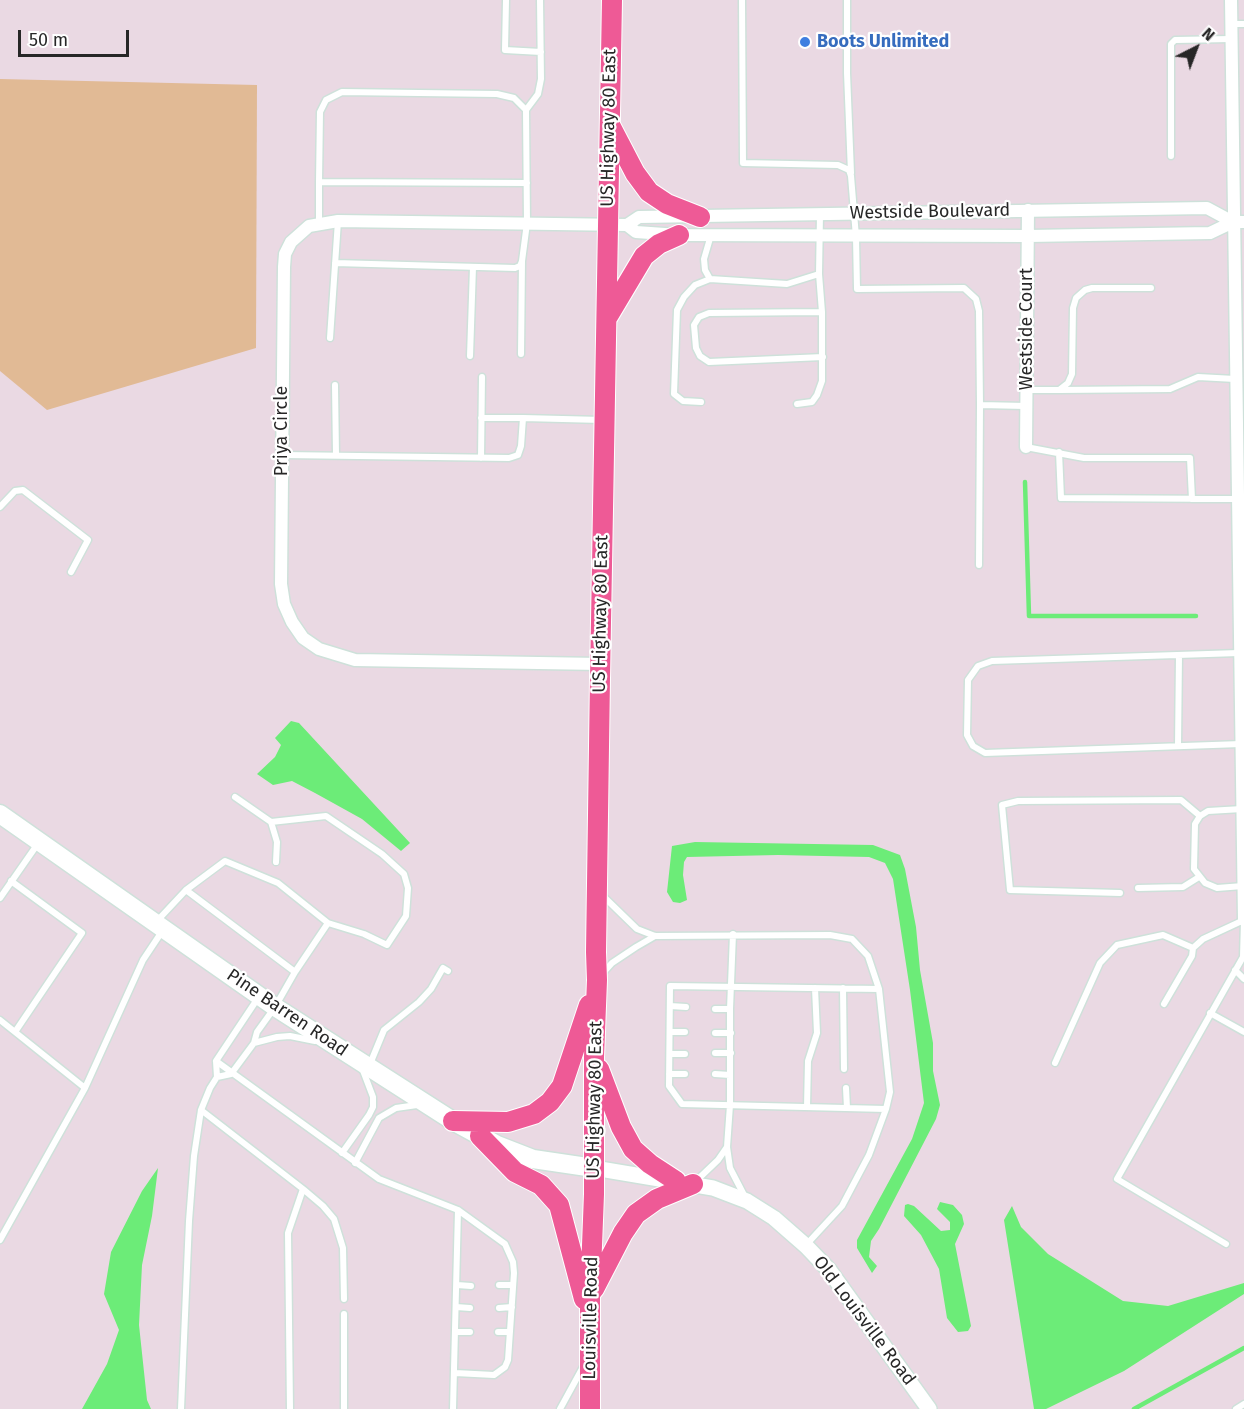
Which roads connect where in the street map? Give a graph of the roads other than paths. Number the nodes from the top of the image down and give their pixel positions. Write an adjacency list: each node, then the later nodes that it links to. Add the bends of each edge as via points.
1 (506, 0): 10 (lane, via 505,50)
2 (540, 0): 10 (lane)
3 (612, 0): 12 (main road, US Highway 80 East)
4 (742, 0): 15 (lane, via 743,164 838,165)
5 (847, 0): 15 (lane)
6 (1231, 0): 7 (street)
7 (1231, 24): 8 (lane); 9 (street)
8 (1244, 24)
9 (1231, 39): 13 (street); 14 (lane, via 1175,40 1171,44)
10 (541, 52): 11 (lane, via 538,94)
11 (526, 110): 16 (lane, via 514,98 497,94 342,92 326,100 320,111); 17 (lane)
12 (609, 122): 21 (main road, via 649,192); 26 (main road, US Highway 80 East)
13 (1238, 130): 23 (street)
14 (1171, 156)
15 (851, 176): 19 (lane)
16 (319, 182): 17 (lane); 25 (lane)
17 (527, 183): 24 (lane)
18 (1028, 210): 19 (street, Westside Boulevard); 23 (street, Westside Boulevard, via 1207,208); 30 (street, Westside Court)
19 (854, 213): 20 (street, Westside Boulevard); 31 (lane)
20 (820, 214): 21 (street, Westside Boulevard); 29 (lane)
21 (700, 217): 26 (street, Westside Boulevard, via 639,217)
22 (338, 220): 24 (street, Priya Circle); 25 (street, Priya Circle); 33 (lane)
23 (1239, 222): 30 (street, Westside Boulevard, via 1210,233); 41 (street)
24 (527, 223): 26 (street, Priya Circle); 32 (lane)
25 (319, 224): 60 (street, Priya Circle, via 300,232 285,254)
26 (617, 225): 27 (street, Westside Boulevard, via 636,232); 39 (main road, US Highway 80 East)
27 (679, 235): 28 (street, Westside Boulevard); 39 (main road, via 644,256)
28 (711, 235): 29 (street, Westside Boulevard); 36 (lane, via 704,259)
29 (819, 236): 31 (street, Westside Boulevard); 35 (lane)
30 (1028, 236): 31 (street, Westside Boulevard); 48 (street, Westside Court)
31 (856, 237): 52 (lane, via 857,289 963,288 976,299)
32 (522, 261): 34 (lane, via 515,268); 42 (lane)
33 (335, 262): 34 (lane); 40 (lane)
34 (473, 267): 43 (lane)
35 (819, 274): 36 (lane, via 787,284); 38 (lane)
36 (710, 279): 50 (lane, via 695,285 677,310 674,394 683,401)
37 (1151, 288): 49 (lane, via 1092,288 1076,298 1072,374)
38 (822, 312): 44 (lane); 44 (lane, via 709,313 699,317 694,325 696,348 708,362)
39 (605, 320): 56 (main road, US Highway 80 East)
40 (330, 338)
41 (1239, 340): 46 (street)
42 (520, 354)
43 (470, 356)
44 (823, 357): 51 (lane, via 817,395 812,402)
45 (482, 377): 54 (lane)
46 (1235, 379): 49 (lane, via 1198,377 1170,389); 57 (street)
47 (335, 385): 61 (lane)
48 (1027, 390): 49 (lane); 53 (street, Westside Court)
49 (1059, 390)
50 (701, 402)
51 (797, 404)
52 (980, 405): 53 (lane); 66 (lane)
53 (1026, 406): 58 (street, Westside Court)
54 (482, 418): 55 (lane); 62 (lane)
55 (523, 418): 56 (lane); 62 (lane, via 518,455)
56 (604, 420): 71 (main road, US Highway 80 East)
57 (1240, 440): 64 (street)
58 (1026, 447): 59 (lane)
59 (1059, 452): 63 (lane, via 1084,458 1190,458); 63 (lane, via 1061,498)
60 (282, 455): 61 (lane); 71 (street, Priya Circle, via 284,604 303,638 319,649 355,660 381,662)
61 (336, 456): 62 (lane)
62 (481, 458)
63 (1192, 499): 64 (lane)
64 (1237, 499): 68 (street)
65 (0, 507): 67 (lane, via 15,490 24,490 88,540)
66 (979, 566)
67 (71, 572)
68 (1241, 588): 69 (street)
69 (1241, 649): 70 (lane); 72 (street)
70 (1179, 655): 73 (lane); 73 (lane, via 992,661 978,666 968,680 967,735 973,746 985,753)
71 (600, 664): 88 (main road, US Highway 80 East)
72 (1241, 744): 73 (lane); 74 (street)
73 (1178, 746)
74 (1243, 757): 75 (street)
75 (1243, 784): 77 (street)
76 (235, 797): 80 (lane)
77 (1242, 810): 79 (lane, via 1208,811); 85 (street)
78 (0, 814): 81 (main road, Pine Barren Road)
79 (1200, 816): 83 (lane, via 1195,824 1194,869); 89 (lane, via 1181,800 1018,801 1002,805 1010,890)
80 (271, 822): 82 (lane, via 277,842); 92 (lane, via 326,816 404,874 408,888 406,916 387,945)
81 (39, 842): 84 (lane); 93 (main road, Pine Barren Road)
82 (276, 862)
83 (1199, 877): 85 (lane, via 1217,888); 86 (lane, via 1183,887)
84 (11, 881): 90 (lane); 115 (lane, via 82,933)
85 (1244, 886): 91 (street)
86 (1138, 888)
87 (186, 890): 92 (lane, via 225,861 278,883); 93 (lane); 99 (lane)
88 (597, 890): 95 (lane, via 637,928); 101 (main road, US Highway 80 East)
89 (1120, 893)
90 (0, 898)
91 (1244, 920): 96 (lane, via 1203,939); 97 (lane, via 1243,957)
92 (328, 923): 99 (lane)
93 (159, 927): 106 (main road, Pine Barren Road); 138 (lane)
94 (733, 934): 95 (lane); 102 (lane); 105 (lane, via 830,935 852,939 868,956)
95 (655, 936): 101 (lane, via 612,963)
96 (1193, 948): 107 (lane, via 1192,957); 129 (lane, via 1163,935 1117,945 1100,963)
97 (1235, 970): 100 (lane); 113 (lane)
98 (448, 971): 130 (lane, via 443,968 419,1002 384,1030)
99 (295, 972): 109 (lane)
100 (1244, 979)
101 (597, 980): 127 (main road, US Highway 80 East); 146 (main road, via 562,1086 550,1102 534,1114 508,1122)
102 (731, 987): 103 (lane); 108 (lane, via 670,986); 112 (lane)
103 (815, 988): 104 (lane); 142 (lane, via 817,1033 808,1061)
104 (843, 988): 105 (lane); 131 (lane)
105 (879, 989): 144 (lane, via 890,1092)
106 (260, 996): 109 (main road, Pine Barren Road); 128 (lane)
107 (1164, 1004)
108 (670, 1006): 110 (lane); 116 (lane)
109 (275, 1007): 121 (lane); 122 (main road, Pine Barren Road)
110 (686, 1007)
111 (715, 1009): 112 (lane)
112 (730, 1009): 120 (lane)
113 (1210, 1013): 118 (lane); 158 (lane, via 1117,1179)
114 (0, 1020): 115 (lane)
115 (15, 1032): 138 (lane)
116 (670, 1032): 117 (lane); 125 (lane)
117 (685, 1032)
118 (1244, 1032)
119 (715, 1033): 120 (lane)
120 (730, 1034): 124 (lane)
121 (254, 1043): 122 (lane, via 290,1036); 132 (lane)
122 (334, 1045): 130 (main road, Pine Barren Road)
123 (715, 1053): 124 (lane)
124 (731, 1053): 136 (lane)
125 (670, 1054): 126 (lane); 133 (lane)
126 (685, 1054)
127 (594, 1057): 151 (main road, US Highway 80 East); 152 (main road, via 633,1149 650,1164)
128 (216, 1061): 132 (lane); 137 (lane)
129 (1055, 1064)
130 (364, 1065): 140 (main road, Pine Barren Road); 149 (lane, via 373,1107)
131 (844, 1069)
132 (231, 1074): 137 (lane); 149 (lane)
133 (669, 1074): 134 (lane); 141 (lane, via 669,1086 682,1104)
134 (685, 1074)
135 (715, 1074): 136 (lane)
136 (730, 1075): 141 (lane)
137 (217, 1077): 145 (lane)
138 (85, 1088): 157 (lane)
139 (846, 1088): 143 (lane)
140 (427, 1104): 146 (main road, Pine Barren Road); 150 (lane, via 396,1108 379,1118)
141 (730, 1105): 142 (lane); 148 (lane)
142 (807, 1107): 143 (lane)
143 (846, 1108): 144 (lane)
144 (886, 1108): 159 (lane, via 870,1155 842,1206)
145 (201, 1110): 153 (lane); 179 (lane, via 189,1221)
146 (453, 1121): 147 (main road, Pine Barren Road)
147 (480, 1136): 151 (main road, Pine Barren Road, via 533,1159); 171 (main road, via 516,1172 541,1185 559,1205)
148 (727, 1147): 152 (lane, via 718,1160); 154 (lane, via 730,1168)
149 (342, 1154): 150 (lane)
150 (355, 1163): 155 (lane, via 389,1184)
151 (594, 1168): 152 (street, Old Louisville Road); 156 (main road, US Highway 80 East)
152 (685, 1182): 154 (street, Old Louisville Road); 164 (main road, via 636,1214)
153 (303, 1189): 165 (lane, via 334,1219 343,1248); 180 (lane, via 288,1233)
154 (747, 1201): 159 (street, Old Louisville Road)
155 (458, 1210): 160 (lane); 162 (lane, via 505,1244 513,1262)
156 (594, 1228): 164 (main road, Louisville Road)
157 (0, 1240)
158 (1226, 1244)
159 (806, 1246): 185 (street, Old Louisville Road, via 829,1270)
160 (457, 1285): 163 (lane); 166 (lane)
161 (499, 1285): 162 (lane)
162 (513, 1285): 167 (lane)
163 (471, 1286)
164 (590, 1297): 171 (main road, Louisville Road)
165 (344, 1299)
166 (456, 1307): 168 (lane); 172 (lane)
167 (512, 1307): 169 (lane); 175 (lane)
168 (470, 1308)
169 (499, 1308)
170 (344, 1314): 181 (lane)
171 (590, 1323): 176 (main road, Louisville Road)
172 (455, 1332): 173 (lane); 177 (lane)
173 (470, 1332)
174 (498, 1332): 175 (lane)
175 (510, 1332): 177 (lane, via 508,1360 500,1372)
176 (590, 1353): 183 (lane); 184 (main road, Louisville Road)
177 (454, 1373): 182 (lane)
178 (1244, 1404): 186 (lane)
179 (181, 1409)
180 (290, 1409)
181 (344, 1409)
182 (453, 1409)
183 (560, 1409)
184 (590, 1409)
185 (929, 1409)
186 (1236, 1409)

